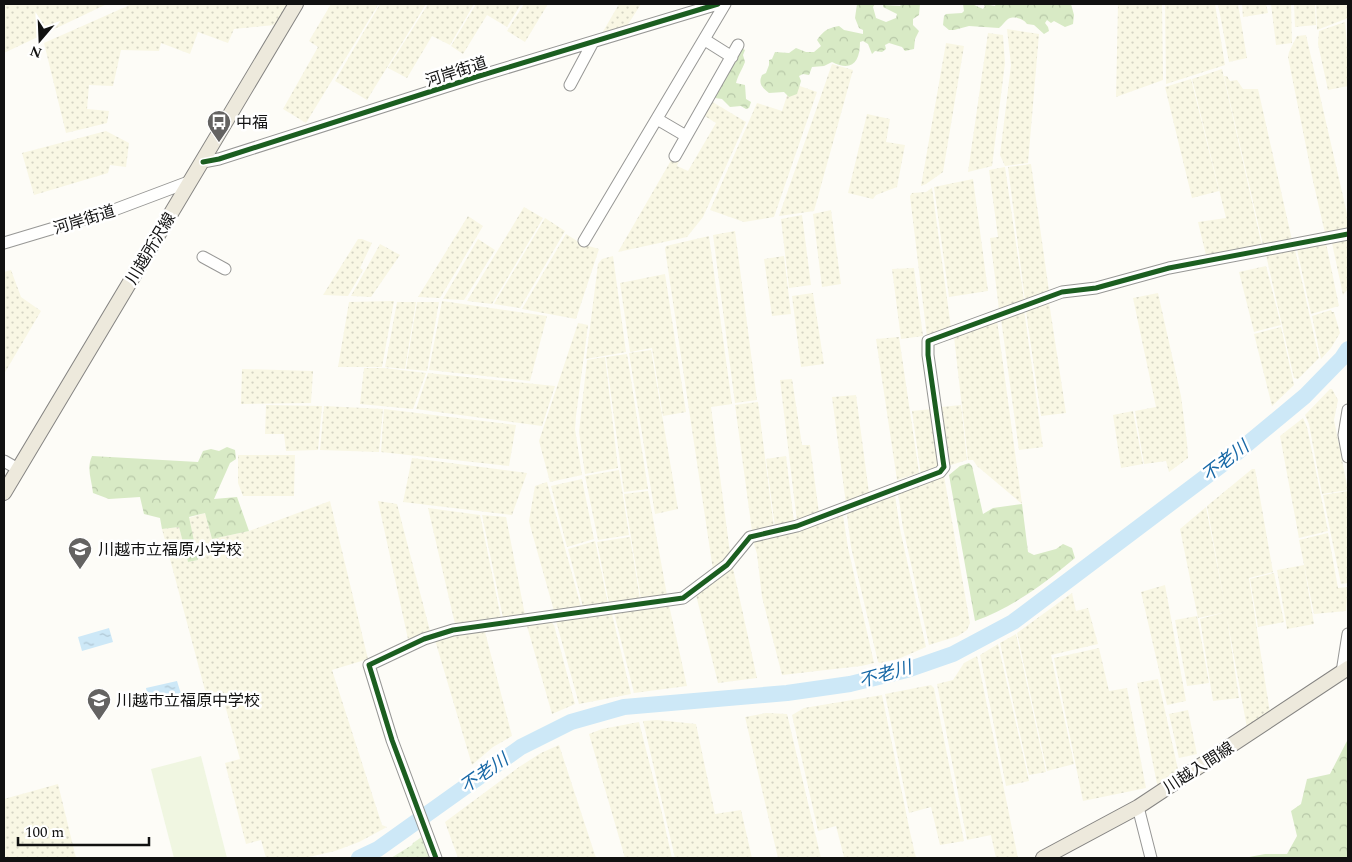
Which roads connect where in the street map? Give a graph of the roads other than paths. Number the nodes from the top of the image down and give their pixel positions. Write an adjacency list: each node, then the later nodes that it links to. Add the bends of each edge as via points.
1 (296, 4): 12 (main road, 川越所沢線)
2 (718, 4): 5 (street, 河岸街道)
3 (725, 4): 4 (street)
4 (705, 40): 7 (street); 9 (street)
5 (593, 42): 8 (street); 12 (street, 河岸街道, via 219,160)
6 (738, 45): 7 (street)
7 (732, 57): 10 (street)
8 (570, 85)
9 (657, 120): 10 (street); 15 (street)
10 (686, 136): 11 (street)
11 (675, 156)
12 (203, 162): 13 (main road, 川越所沢線)
13 (191, 181): 16 (street, 河岸街道, via 114,210); 22 (main road, 川越所沢線)
14 (1348, 234): 27 (street, via 1168,268 1096,288 1062,292 928,341 944,467 940,472 811,522 750,537 727,565 683,598 454,630 424,639 369,665 392,740)
15 (584, 242)
16 (4, 243)
17 (203, 257): 18 (street)
18 (225, 269)
19 (1348, 410): 20 (street, via 1344,434)
20 (1348, 457)
21 (4, 461): 22 (street)
22 (18, 469): 23 (main road, 川越所沢線)
23 (4, 493)
24 (1348, 634): 25 (street)
25 (1345, 670): 26 (main road, 川越入間線)
26 (1138, 807): 28 (main road, 川越入間線); 29 (street)
27 (436, 858)
28 (1043, 858)
29 (1151, 858)

